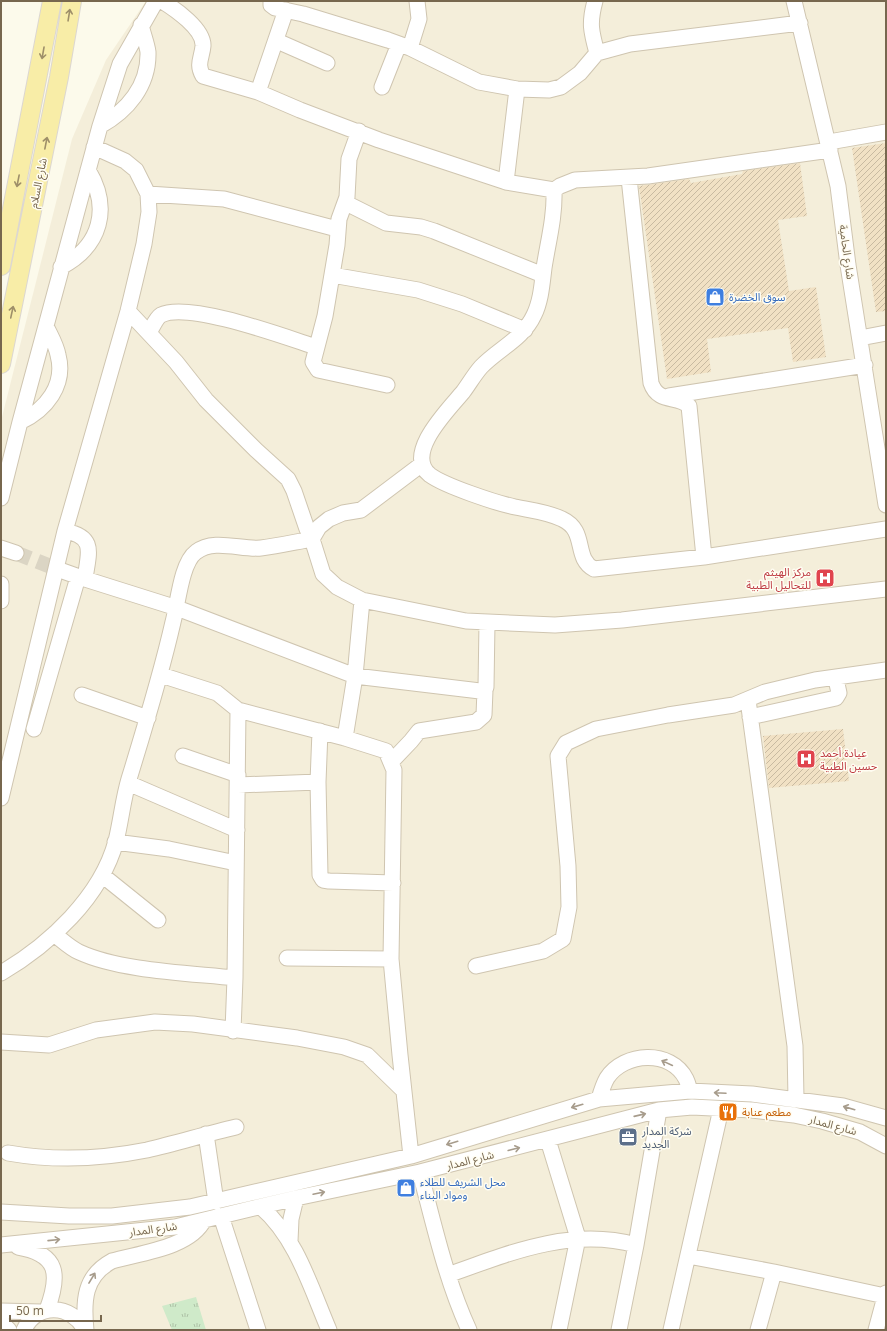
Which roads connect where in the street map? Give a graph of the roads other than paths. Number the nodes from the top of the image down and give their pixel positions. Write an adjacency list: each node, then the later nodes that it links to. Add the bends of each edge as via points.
1 (52, 1): 31 (main road, شارع السلام, one-way to 31)
2 (72, 1): 42 (main road, شارع السلام, one-way to 2)
3 (156, 1): 11 (street)
4 (162, 1): 18 (street, via 179,11 202,39 199,69 203,76)
5 (271, 1): 9 (street, via 275,8)
6 (417, 1): 13 (street, via 419,19)
7 (595, 1): 14 (street, via 590,17 590,29)
8 (794, 1): 10 (street, شارع الحامية)
9 (286, 10): 12 (street); 13 (street)
10 (800, 23): 14 (street, via 630,44); 22 (street, شارع الحامية)
11 (141, 25): 19 (street, via 120,64); 19 (street, via 148,52 145,75 133,101 116,117)
12 (277, 41): 15 (street); 18 (street)
13 (404, 46): 16 (street); 17 (street, via 479,82)
14 (597, 53): 17 (street, via 580,73 562,87 549,90)
15 (327, 63)
16 (382, 87)
17 (516, 90): 26 (street)
18 (258, 92): 20 (street)
19 (100, 126): 23 (street)
20 (359, 131): 26 (street); 29 (street, via 349,159)
21 (886, 132): 22 (street)
22 (830, 146): 25 (street); 40 (street, شارع الحامية)
23 (94, 147): 24 (street); 28 (street, via 125,161 136,170)
24 (88, 170): 32 (street); 32 (street, via 99,193 100,219 83,253)
25 (629, 178): 27 (street, via 575,180); 45 (street, via 651,383 658,394)
26 (506, 182): 27 (street)
27 (554, 190): 34 (street, via 554,212)
28 (148, 194): 30 (street, via 224,199); 35 (street, via 149,212 144,244)
29 (346, 203): 30 (street); 34 (street, via 386,223 434,231)
30 (337, 229): 33 (street)
31 (1, 266)
32 (61, 267): 36 (street)
33 (332, 275): 37 (street, via 418,290 462,304); 41 (street, via 325,316)
34 (543, 275): 37 (street, via 540,297)
35 (128, 311): 38 (street); 51 (street)
36 (46, 326): 46 (street); 46 (street, via 59,356 58,380 48,402 35,414)
37 (525, 330): 47 (street, via 480,368 445,412 422,449)
38 (149, 333): 41 (street, via 159,316 180,311 228,319); 52 (street, via 206,400 288,479)
39 (886, 333): 40 (street)
40 (860, 338): 43 (street, شارع الحامية)
41 (316, 347): 44 (street, via 313,362 318,370)
42 (1, 364)
43 (865, 365): 45 (street); 49 (street, شارع الحامية)
44 (387, 385)
45 (664, 397): 55 (street, via 689,406)
46 (20, 422): 48 (street)
47 (422, 464): 52 (street, via 361,510 329,519 319,527); 55 (street, via 429,474 446,484 562,519 577,531 587,566 594,569)
48 (1, 498)
49 (886, 505)
50 (886, 529): 55 (street)
51 (65, 532): 56 (street); 57 (street, via 85,538 89,549)
52 (312, 539): 60 (street, via 323,574 337,587); 62 (street, via 260,548 213,545 196,552 182,574)
53 (1, 548): 54 (street)
54 (16, 552)
55 (704, 557)
56 (57, 569): 57 (street); 82 (street)
57 (81, 578): 62 (street); 74 (street)
58 (1, 584): 61 (street)
59 (886, 589): 63 (street, via 555,626)
60 (362, 600): 63 (street); 66 (street)
61 (1, 601)
62 (177, 608): 65 (street); 66 (street)
63 (487, 623): 68 (street)
64 (886, 670): 67 (street)
65 (161, 675): 71 (street, via 217,693); 73 (street)
66 (354, 676): 68 (street); 76 (street)
67 (836, 679): 70 (street, via 815,680 765,692); 72 (street, via 839,694 836,698)
68 (485, 690): 78 (street, via 484,715 476,722 418,731 412,741)
69 (82, 695): 73 (street)
70 (748, 700): 72 (street); 92 (street, via 734,705 596,729 566,744 558,756 568,866 569,907 563,939 543,951)
71 (238, 710): 75 (street); 79 (street)
72 (750, 717): 100 (street, via 795,1046)
73 (148, 718): 80 (street)
74 (34, 729)
75 (320, 731): 76 (street); 81 (street)
76 (345, 738): 78 (street, via 386,751)
77 (183, 756): 79 (street)
78 (392, 761): 87 (street)
79 (238, 780): 81 (street); 83 (street)
80 (128, 782): 83 (street); 84 (street)
81 (318, 782): 87 (street, via 320,875 323,880)
82 (1, 798)
83 (236, 830): 85 (street)
84 (115, 842): 85 (street, via 169,849); 86 (street)
85 (236, 863): 94 (street)
86 (102, 875): 88 (street); 89 (street, via 81,904)
87 (393, 883): 91 (street)
88 (158, 920)
89 (54, 934): 93 (street); 94 (street, via 78,952 102,960 172,972)
90 (287, 958): 91 (street)
91 (392, 959): 97 (street)
92 (476, 966)
93 (1, 973)
94 (235, 978): 95 (street)
95 (233, 1030): 96 (street, via 155,1022 96,1030 49,1045); 97 (street, via 297,1038 367,1054)
96 (1, 1042)
97 (404, 1091): 109 (street)
98 (690, 1091): 99 (street, شارع المدار); 99 (street, one-way to 99, via 686,1079 672,1064 642,1058 632,1060 614,1070 603,1087); 100 (street, شارع المدار, one-way to 98)
99 (600, 1099): 109 (street, شارع المدار, one-way to 109)
100 (796, 1099): 103 (street, شارع المدار, one-way to 100, via 843,1106)
101 (721, 1109): 102 (street, شارع المدار, via 692,1107); 107 (street, شارع المدار, via 752,1110 822,1121 860,1132); 121 (street)
102 (659, 1110): 106 (street, شارع المدار, one-way to 102); 120 (street)
103 (886, 1118)
104 (236, 1127): 105 (street)
105 (206, 1134): 108 (street, via 168,1145 114,1155 52,1158); 112 (street)
106 (548, 1140): 110 (street, شارع المدار, one-way to 106); 117 (street)
107 (886, 1146)
108 (8, 1153)
109 (411, 1156): 112 (street, شارع المدار)
110 (420, 1172): 111 (street, شارع المدار, one-way to 110); 123 (street)
111 (296, 1198): 113 (street, شارع المدار); 118 (street, via 291,1219)
112 (216, 1202): 114 (street, شارع المدار, via 112,1216)
113 (260, 1207): 115 (street, شارع المدار); 118 (street, via 277,1223)
114 (1, 1212)
115 (221, 1216): 116 (street, شارع المدار); 132 (street)
116 (204, 1220): 119 (street, شارع المدار, one-way to 116, via 149,1230); 131 (street, one-way to 116, via 84,1314 89,1284 102,1266 185,1240 198,1231)
117 (578, 1238): 120 (street); 123 (street, via 530,1247); 135 (street)
118 (290, 1241): 133 (street)
119 (3, 1245): 126 (street, via 35,1250 46,1258 53,1269 56,1282)
120 (636, 1245): 136 (street)
121 (688, 1256): 122 (street); 137 (street)
122 (774, 1272): 124 (street); 138 (street)
123 (448, 1275): 134 (street)
124 (885, 1294): 128 (street)
125 (1, 1311): 126 (street)
126 (44, 1311): 130 (street, via 30,1320); 131 (street, via 64,1310 71,1313)
127 (1, 1322): 129 (street)
128 (880, 1327)
129 (9, 1330)
130 (24, 1330)
131 (85, 1330)
132 (258, 1330)
133 (329, 1330)
134 (469, 1330)
135 (559, 1330)
136 (619, 1330)
137 (671, 1330)
138 (758, 1330)

